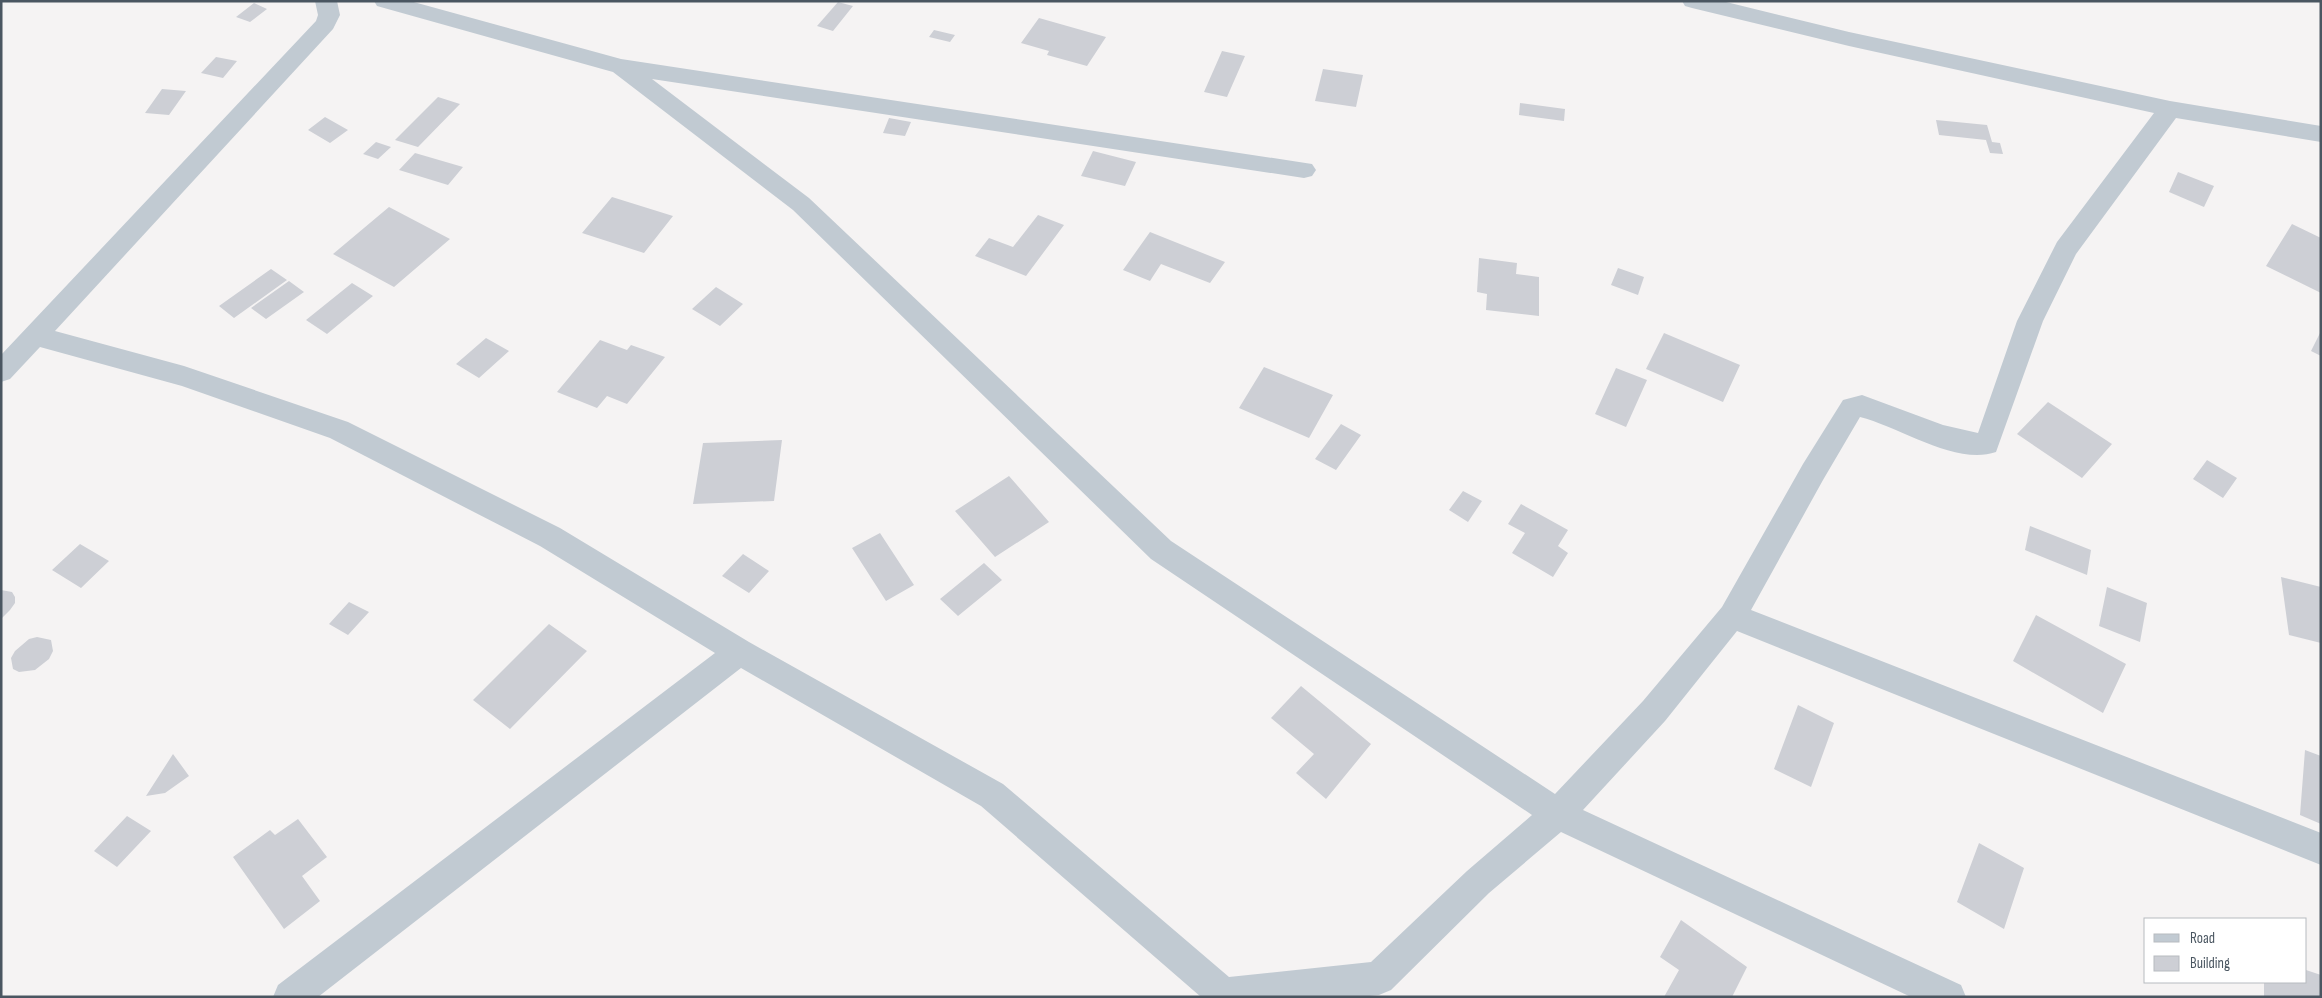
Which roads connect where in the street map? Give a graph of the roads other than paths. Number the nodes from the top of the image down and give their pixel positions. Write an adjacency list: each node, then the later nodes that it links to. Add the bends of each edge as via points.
1 (326, 1): 8 (street, via 329,16 325,24)
2 (384, 1): 4 (street)
3 (1692, 1): 5 (street)
4 (621, 67): 7 (street); 12 (street, via 801,204 1161,550)
5 (2170, 110): 6 (street); 10 (street, via 2066,249 2030,321 1987,444 1977,446 1958,441 1862,406 1852,408)
6 (2321, 134)
7 (1304, 170)
8 (37, 336): 9 (street); 11 (street, via 184,376 339,430 550,537)
9 (1, 372)
10 (1732, 616): 12 (street, via 1654,711); 13 (street)
11 (739, 652): 15 (street, via 992,795); 16 (street)
12 (1558, 814): 14 (street, via 1478,882); 17 (street)
13 (2321, 849)
14 (1379, 987): 15 (street)
15 (1226, 995)
16 (290, 997)
17 (1949, 997)

